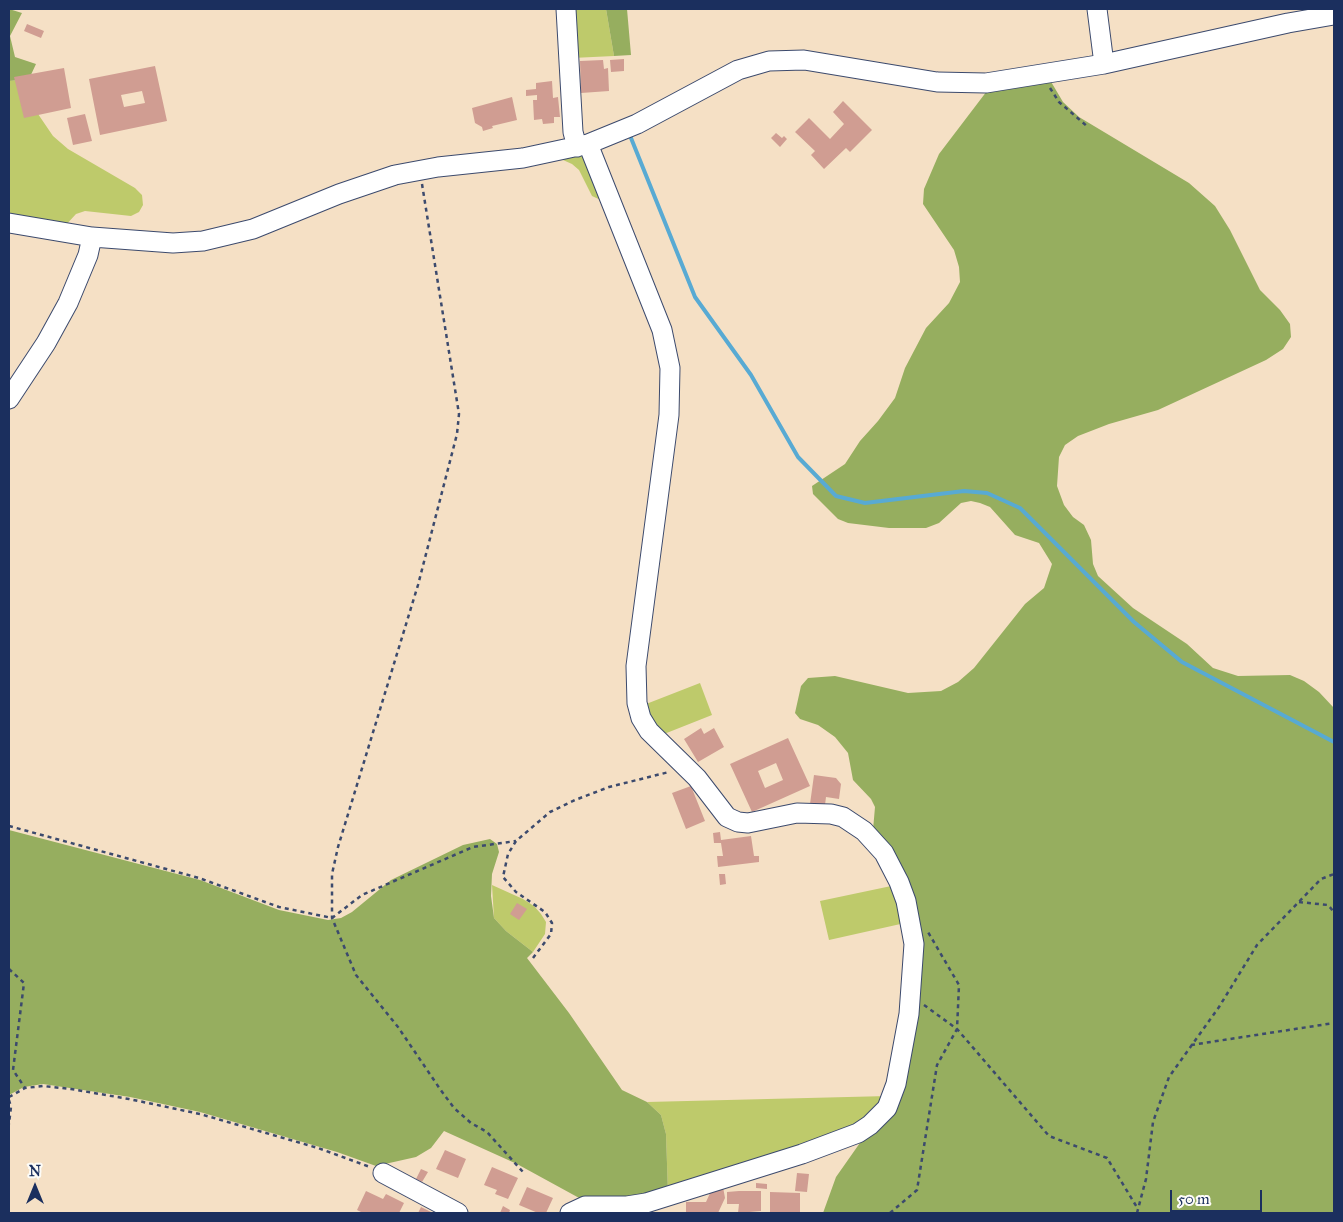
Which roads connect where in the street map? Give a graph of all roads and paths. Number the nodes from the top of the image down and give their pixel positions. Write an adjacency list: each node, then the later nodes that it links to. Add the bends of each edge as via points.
1 (566, 9): 7 (street, via 573,132)
2 (1097, 9): 4 (street)
3 (1334, 15): 4 (street)
4 (1104, 64): 5 (street)
5 (1046, 74): 6 (path, via 1059,102); 7 (street, via 986,83 954,83 804,60 769,61 738,70 637,124)
6 (1088, 127)
7 (582, 145): 8 (street, via 523,158); 12 (street, via 659,322 670,368 669,415 635,687 637,703 649,731)
8 (419, 170): 10 (street, via 366,184 230,235 173,243); 18 (path, via 459,414 457,434 418,585 338,848 332,874)
9 (9, 223): 10 (street)
10 (92, 237): 11 (street, via 68,303)
11 (9, 398)
12 (686, 768): 14 (path, via 609,787 575,800 550,812); 19 (street, via 728,817 738,822 796,814 831,814 854,824 871,838 893,868)
13 (9, 826): 18 (path, via 206,880 279,907)
14 (516, 841): 18 (path, via 473,847 362,896); 20 (path, via 508,854 503,877 516,892 545,912 552,923 551,934)
15 (1334, 874): 16 (path, via 1320,879)
16 (1298, 902): 17 (path, via 1328,905); 25 (path, via 1257,945 1220,1006)
17 (1334, 912)
18 (332, 918): 29 (path, via 356,975 398,1027 454,1108 487,1132)
19 (912, 923): 22 (street); 24 (path, via 924,926 959,985)
20 (533, 958)
21 (9, 969): 26 (path, via 24,984 13,1070)
22 (911, 995): 24 (path); 33 (street, via 896,1084 888,1108 858,1133 646,1203 585,1206)
23 (1334, 1023): 25 (path)
24 (957, 1029): 31 (path, via 1049,1136 1107,1158); 34 (path, via 937,1065 917,1190)
25 (1191, 1045): 31 (path, via 1170,1077 1153,1122 1146,1179)
26 (25, 1088): 27 (path); 30 (path, via 71,1089 200,1114 318,1148)
27 (9, 1099): 28 (path)
28 (9, 1124)
29 (523, 1172)
30 (383, 1173): 32 (street)
31 (1138, 1209): 35 (path)
32 (458, 1213)
33 (570, 1213)
34 (890, 1213)
35 (1136, 1213)

